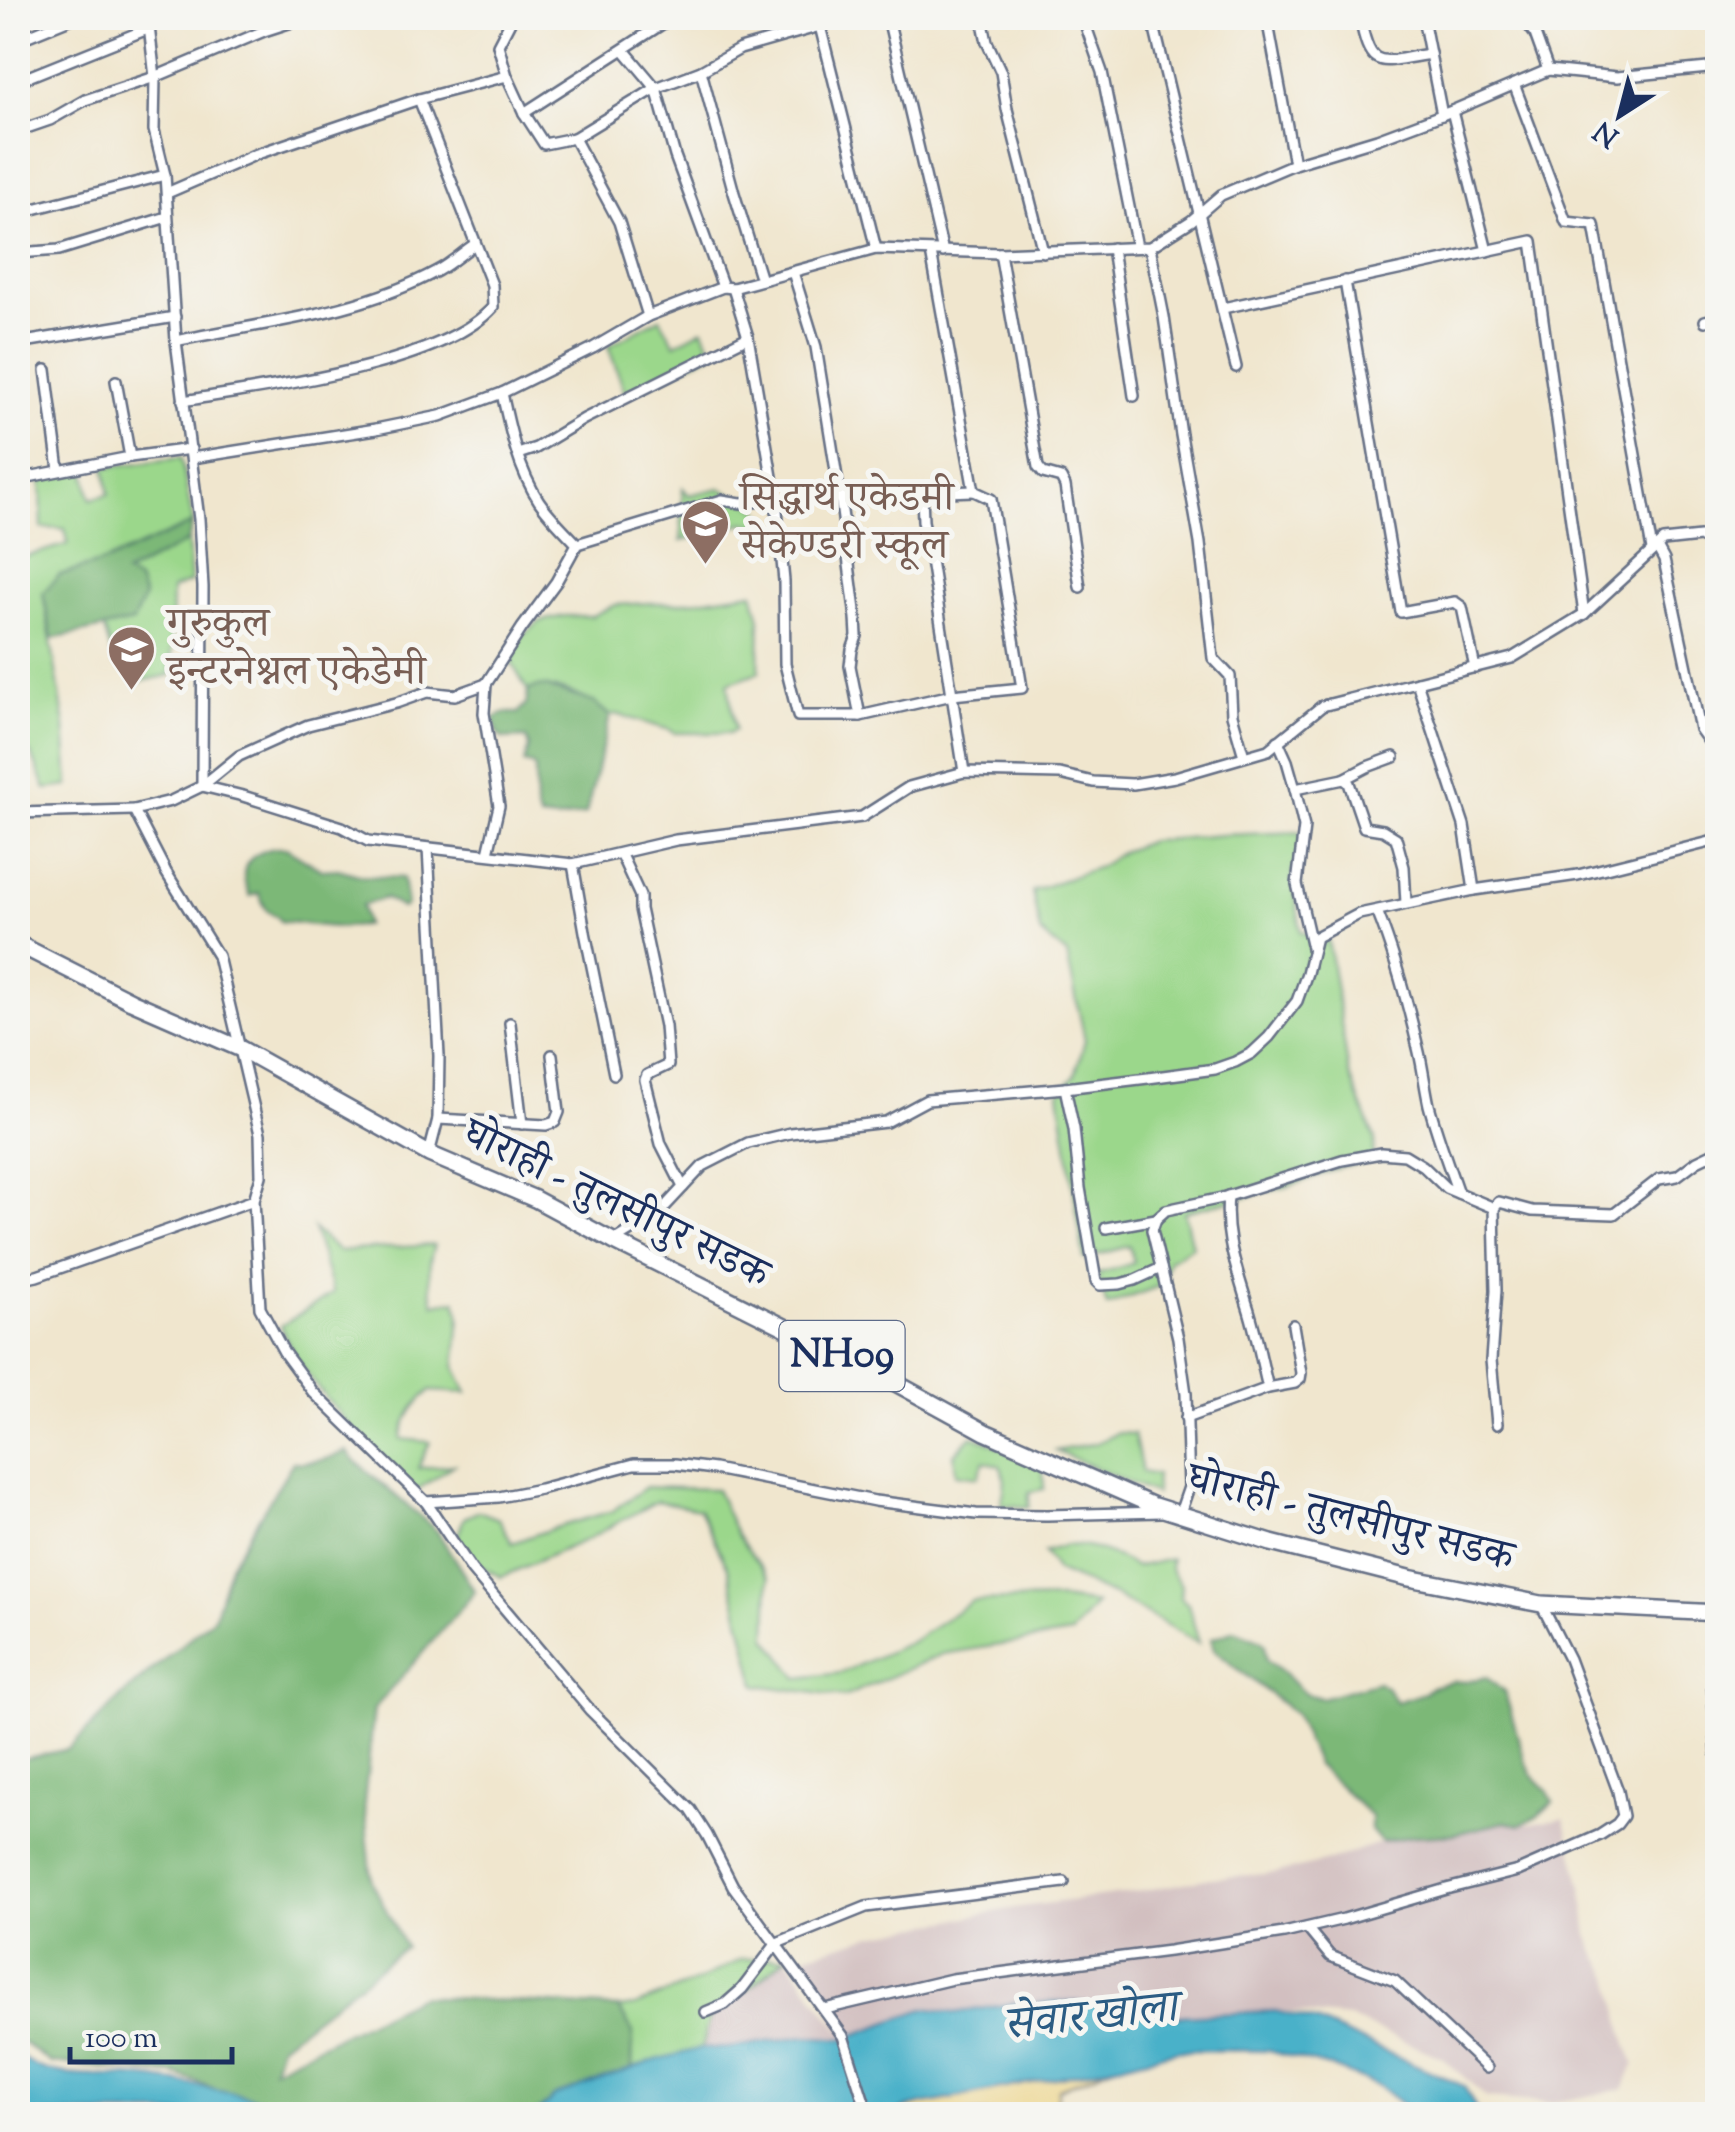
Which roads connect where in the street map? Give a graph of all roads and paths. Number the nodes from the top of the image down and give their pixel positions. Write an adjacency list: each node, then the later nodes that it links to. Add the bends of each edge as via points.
1 (72, 18): 15 (street)
2 (304, 18): 22 (street)
3 (512, 18): 21 (street, via 498,46)
4 (680, 18): 16 (street)
5 (888, 18): 45 (street)
6 (982, 18): 46 (street)
7 (1083, 18): 39 (street, via 1102,72)
8 (1267, 18): 31 (street)
9 (1360, 18): 17 (street, via 1372,56 1382,61)
10 (1423, 18): 17 (street)
11 (1524, 18): 20 (street)
12 (817, 22): 19 (street); 40 (street)
13 (149, 23): 22 (street); 23 (street)
14 (1156, 34): 35 (street)
15 (18, 40)
16 (624, 50): 25 (street); 27 (street)
17 (1430, 54): 28 (street)
18 (1718, 66): 20 (street, via 1616,77)
19 (701, 70): 25 (street); 49 (street)
20 (1548, 70): 24 (street)
21 (506, 76): 26 (street); 27 (street)
22 (155, 77): 29 (street); 32 (street, via 154,130)
23 (18, 81)
24 (1514, 84): 28 (street); 77 (street, via 1566,222 1594,225)
25 (656, 88): 30 (street); 51 (street, via 675,156)
26 (419, 99): 33 (street); 37 (street)
27 (524, 113): 30 (street, via 544,144)
28 (1447, 113): 31 (street); 42 (street)
29 (18, 131)
30 (574, 138): 53 (street, via 619,222)
31 (1294, 164): 35 (street, via 1221,194)
32 (165, 175): 33 (street); 34 (street)
33 (166, 193): 36 (street)
34 (18, 213)
35 (1198, 213): 38 (street); 52 (street)
36 (167, 217): 43 (street, via 59,250); 54 (street)
37 (475, 244): 58 (street, via 440,270 342,309); 65 (street, via 492,285 493,307 443,341 379,363)
38 (1150, 246): 39 (street); 87 (street, via 1213,658 1230,676)
39 (1138, 247): 41 (street)
40 (876, 248): 44 (street); 48 (street)
41 (1112, 248): 46 (street); 64 (street)
42 (1487, 251): 50 (street); 79 (street, via 1532,242)
43 (18, 252)
44 (931, 252): 45 (street); 71 (street)
45 (943, 252): 47 (street)
46 (1043, 252): 47 (street)
47 (1000, 254): 78 (street, via 1038,467 1064,486)
48 (793, 272): 49 (street); 73 (street, via 816,347)
49 (761, 280): 51 (street)
50 (1345, 282): 52 (street); 80 (street, via 1401,612 1455,602 1462,607)
51 (728, 288): 53 (street); 57 (street)
52 (1223, 308): 60 (street)
53 (648, 316): 63 (street)
54 (175, 317): 58 (street); 59 (street)
55 (1718, 318): 56 (street)
56 (1705, 322)
57 (748, 336): 67 (street); 74 (street)
58 (176, 342): 65 (street)
59 (18, 343)
60 (1236, 367)
61 (46, 370): 69 (street)
62 (116, 381): 68 (street)
63 (502, 393): 66 (street, via 376,430); 67 (street)
64 (1134, 396)
65 (183, 400): 66 (street)
66 (192, 454): 68 (street); 91 (street, via 203,588)
67 (518, 454): 76 (street, via 539,500)
68 (130, 457): 69 (street)
69 (59, 470): 70 (street)
70 (18, 479)
71 (974, 492): 72 (street); 83 (street, via 991,498 1022,688)
72 (922, 493): 73 (street); 83 (street)
73 (840, 496): 84 (street, via 856,618 850,666)
74 (776, 500): 76 (street, via 722,500); 84 (street, via 786,664 798,716)
75 (1718, 535): 77 (street)
76 (577, 544): 82 (street)
77 (1654, 549): 79 (street); 86 (street, via 1664,560 1700,729)
78 (1080, 587)
79 (1584, 614): 80 (street, via 1512,658)
80 (1475, 668): 81 (street)
81 (1417, 682): 85 (street, via 1322,706); 100 (street, via 1464,825)
82 (486, 684): 91 (street, via 455,695 427,692 308,725 239,756); 97 (street, via 484,713 499,806)
83 (952, 695): 84 (street); 89 (street)
84 (860, 716)
85 (1278, 742): 87 (street); 92 (street)
86 (1718, 754)
87 (1244, 756): 89 (street, via 1133,784)
88 (1394, 757): 90 (street)
89 (964, 772): 98 (street, via 909,787 862,817 676,840)
90 (1344, 779): 92 (street); 101 (street, via 1364,827 1396,838)
91 (202, 786): 93 (street); 96 (street, via 368,840)
92 (1294, 790): 104 (street, via 1304,827 1297,884)
93 (134, 810): 94 (street); 106 (street, via 218,956)
94 (18, 813)
95 (1718, 840): 100 (street, via 1578,875)
96 (428, 848): 97 (street); 110 (street)
97 (488, 853): 99 (street)
98 (621, 855): 99 (street); 114 (street, via 640,896 669,1055 668,1065 647,1076 646,1093)
99 (573, 864): 108 (street)
100 (1474, 890): 101 (street)
101 (1406, 903): 102 (street)
102 (1377, 910): 104 (street, via 1316,937); 115 (street)
103 (18, 944): 106 (main road, घोराही - तुलसीपुर सडक / NH09)
104 (1312, 948): 109 (street, via 1297,1001 1252,1053 1216,1069)
105 (510, 1023): 111 (street)
106 (241, 1049): 113 (main road, घोराही - तुलसीपुर सडक / NH09); 117 (street, via 260,1134)
107 (552, 1054): 111 (street, via 554,1122)
108 (614, 1074)
109 (1066, 1088): 114 (street, via 927,1100 886,1122 748,1143 703,1166); 122 (street, via 1096,1281 1120,1284)
110 (438, 1119): 111 (street); 113 (street)
111 (522, 1124)
112 (1718, 1151): 118 (street, via 1677,1176 1659,1179 1614,1214 1532,1211 1499,1202)
113 (430, 1154): 121 (main road, घोराही - तुलसीपुर सडक / NH09, via 535,1198)
114 (683, 1187): 121 (street, via 659,1213)
115 (1458, 1193): 116 (street, via 1406,1155 1381,1153); 118 (street)
116 (1228, 1196): 119 (street, via 1166,1210); 125 (street, via 1230,1245)
117 (254, 1200): 123 (street); 128 (street, via 260,1308 284,1354 313,1392)
118 (1494, 1208): 127 (street, via 1491,1360)
119 (1156, 1219): 120 (street); 122 (street, via 1152,1230)
120 (1106, 1228)
121 (612, 1241): 129 (main road, घोराही - तुलसीपुर सडक / NH09, via 985,1432)
122 (1161, 1268): 126 (street, via 1178,1338)
123 (18, 1280)
124 (1292, 1325): 125 (street, via 1300,1379)
125 (1268, 1388): 126 (street)
126 (1186, 1418): 129 (street, via 1189,1487)
127 (1497, 1424)
128 (426, 1502): 129 (street, via 540,1490 648,1464 714,1469 976,1514); 136 (street, via 472,1570 590,1710 691,1810 734,1886)
129 (1178, 1513): 130 (main road, घोराही - तुलसीपुर सडक / NH09, via 1409,1578)
130 (1542, 1604): 131 (main road, घोराही - तुलसीपुर सडक / NH09); 135 (street, via 1618,1791 1618,1824 1518,1871)
131 (1718, 1614)
132 (1718, 1633): 133 (street, via 1712,1680)
133 (1718, 1773)
134 (1064, 1882): 136 (street, via 866,1907)
135 (1307, 1928): 137 (street, via 952,1980); 139 (street, via 1330,1956 1395,1981)
136 (777, 1943): 137 (street); 138 (street, via 742,1989)
137 (825, 2010): 140 (street, via 843,2036)
138 (706, 2012)
139 (1486, 2068)
140 (868, 2114)

